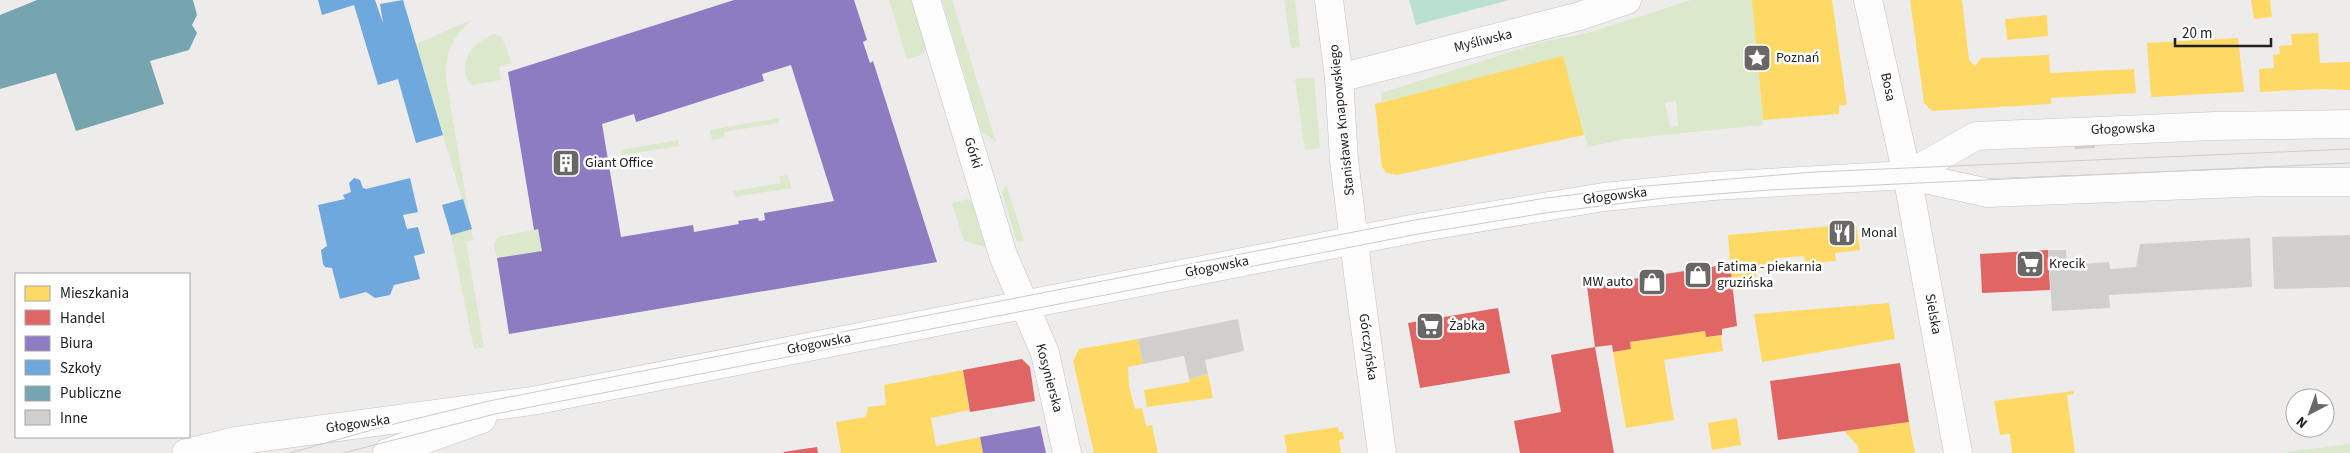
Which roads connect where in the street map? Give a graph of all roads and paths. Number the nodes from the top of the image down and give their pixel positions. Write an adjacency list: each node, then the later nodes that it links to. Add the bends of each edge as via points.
1 (926, 0): 10 (street, Górki, via 1003,255)
2 (1329, 0): 5 (street, Stanisława Knapowskiego)
3 (1627, 0): 5 (street, Myśliwska, via 1580,16)
4 (1868, 0): 7 (street, Bosa)
5 (1339, 78): 9 (street, Stanisława Knapowskiego, via 1344,160)
6 (2350, 124): 7 (street, Głogowska, via 1976,136)
7 (1907, 175): 8 (street, Głogowska, via 1988,192); 9 (street, Głogowska, via 1713,186 1604,197 1492,214); 16 (street, Sielska)
8 (2350, 182)
9 (1354, 241): 10 (street, Głogowska); 15 (street, Górczyńska)
10 (1024, 305): 11 (street, Głogowska); 14 (street, Kosynierska, via 1045,353)
11 (532, 401): 12 (street, Głogowska, via 235,441); 13 (street, Głogowska)
12 (186, 453)
13 (387, 453)
14 (1067, 453)
15 (1382, 453)
16 (1958, 453)

